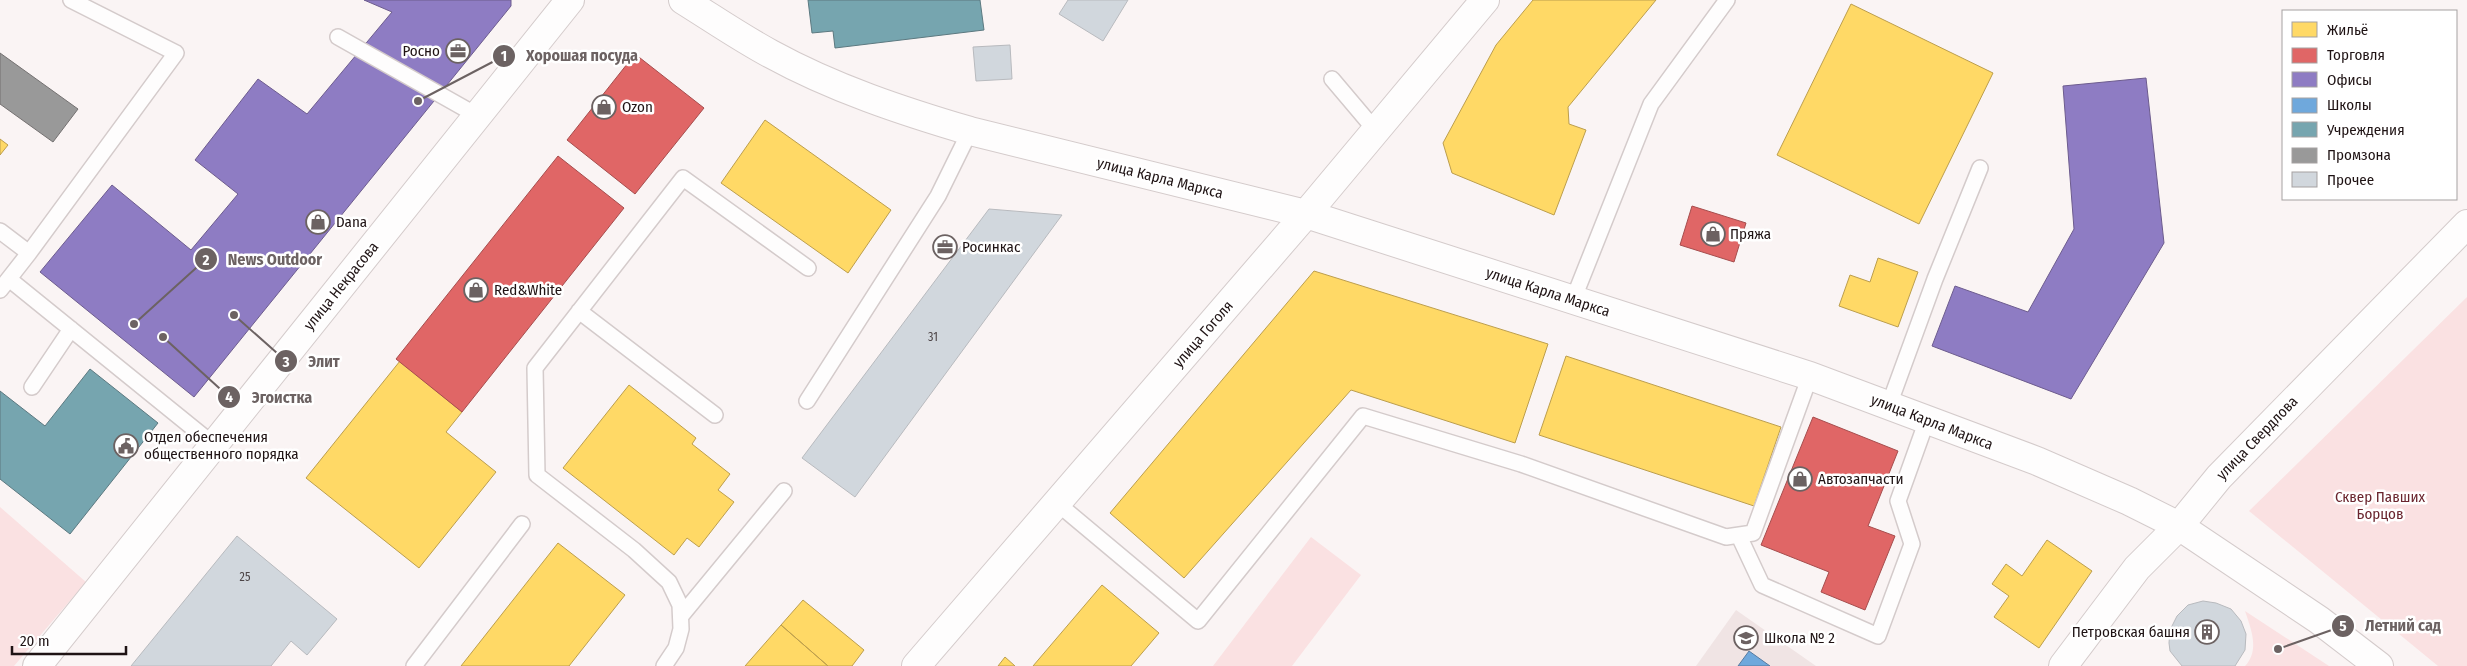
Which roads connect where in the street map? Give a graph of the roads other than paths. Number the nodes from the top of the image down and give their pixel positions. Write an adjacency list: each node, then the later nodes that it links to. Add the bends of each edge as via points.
1 (71, 0): 15 (lane, via 176,53)
2 (570, 0): 8 (street, улица Некрасова)
3 (683, 0): 10 (street, улица Карла Маркса, via 771,55 868,98)
4 (1486, 0): 9 (street, улица Гоголя)
5 (1726, 0): 18 (lane, via 1651,104)
6 (338, 37): 8 (lane)
7 (1332, 79): 9 (lane)
8 (478, 116): 27 (street, улица Некрасова)
9 (1376, 130): 12 (street, улица Гоголя)
10 (970, 131): 12 (street, улица Карла Маркса); 23 (lane, via 938,196)
11 (1980, 168): 24 (lane)
12 (1306, 214): 18 (street, улица Карла Маркса); 29 (street, улица Гоголя)
13 (2467, 224): 31 (street, улица Свердлова, via 2219,477)
14 (0, 231): 15 (lane)
15 (30, 252): 17 (lane)
16 (808, 268): 19 (lane, via 683,178)
17 (4, 284): 20 (lane)
18 (1573, 300): 21 (street, улица Карла Маркса)
19 (579, 311): 25 (lane); 33 (lane, via 535,368 537,474 634,550 669,582 680,605)
20 (71, 328): 22 (lane); 27 (lane)
21 (1810, 376): 24 (street, улица Карла Маркса); 32 (lane, via 1753,533)
22 (32, 387)
23 (806, 401)
24 (1889, 405): 26 (street, улица Карла Маркса)
25 (715, 415)
26 (1927, 420): 31 (street, улица Карла Маркса, via 2037,461); 32 (lane, via 1898,501 1912,544 1878,636 1762,585)
27 (214, 445): 34 (street, улица Некрасова)
28 (784, 491): 33 (lane)
29 (1057, 503): 32 (lane, via 1198,621 1363,416 1521,464 1726,537); 37 (street, улица Гоголя)
30 (522, 524): 35 (lane)
31 (2179, 526): 38 (street, улица Свердлова, via 2138,568); 39 (street, улица Карла Маркса, via 2319,620)
32 (1739, 536)
33 (681, 616): 36 (lane, via 676,648)
34 (37, 666)
35 (414, 666)
36 (664, 666)
37 (916, 666)
38 (2064, 666)
39 (2379, 666)

